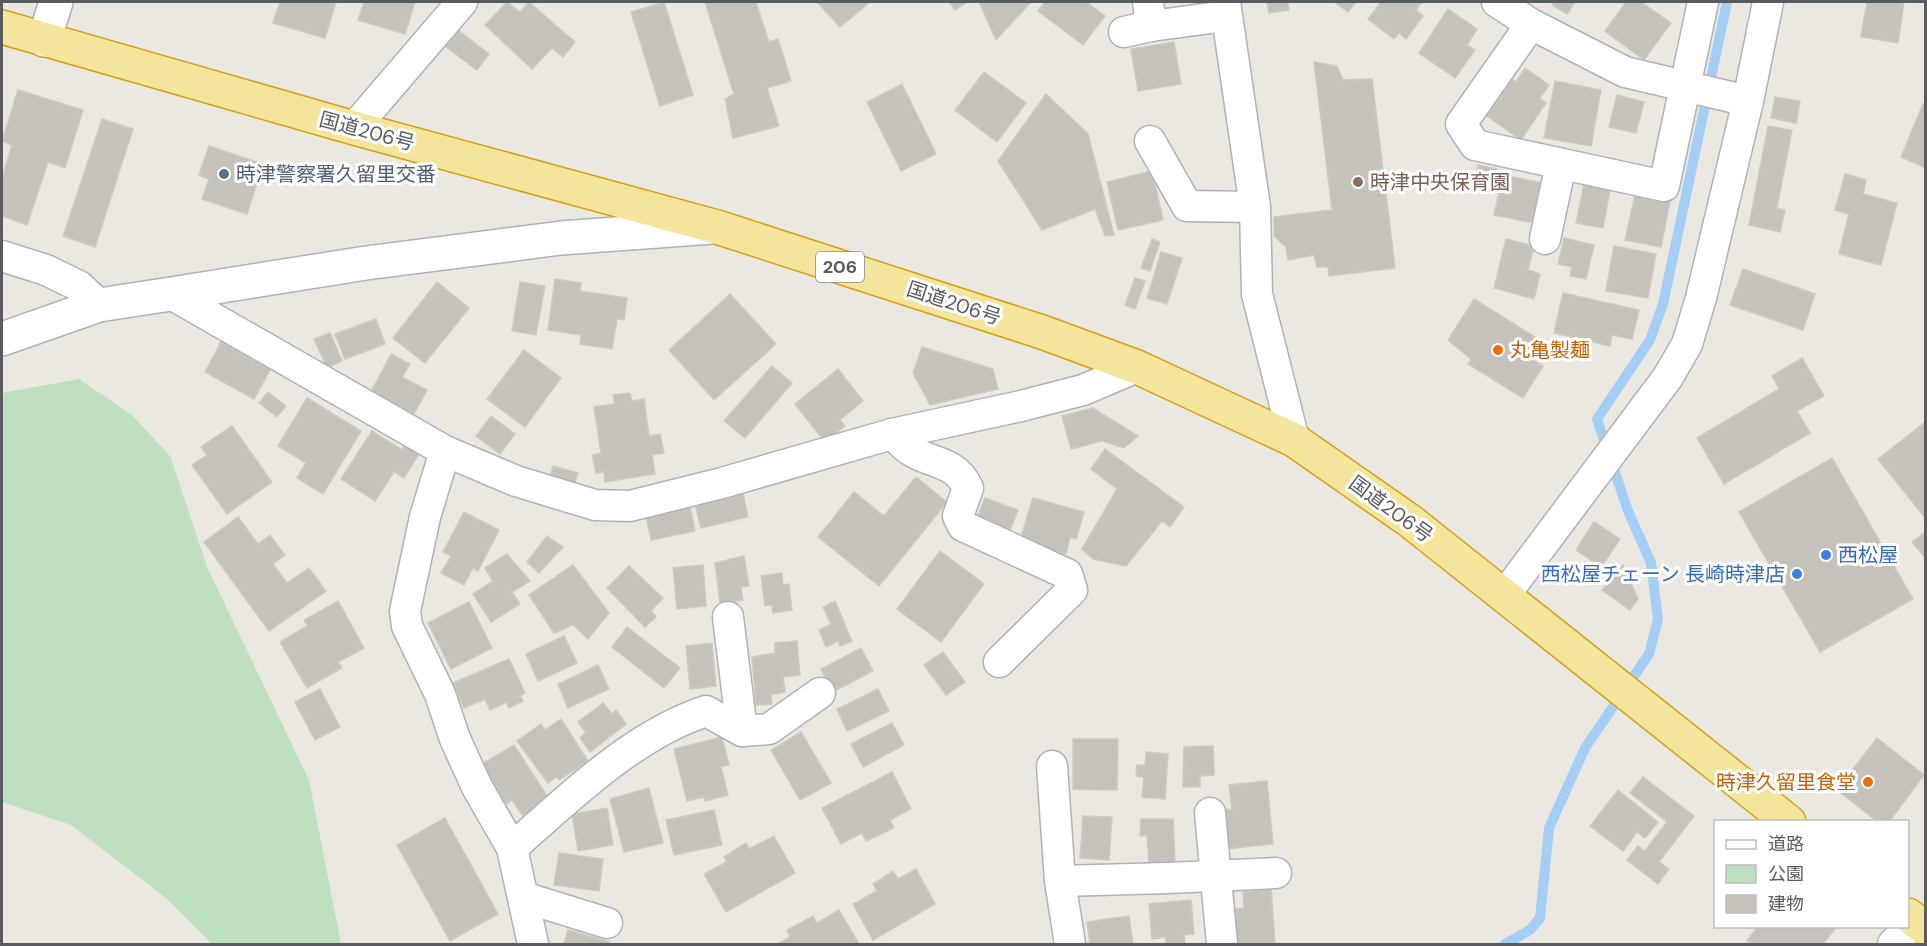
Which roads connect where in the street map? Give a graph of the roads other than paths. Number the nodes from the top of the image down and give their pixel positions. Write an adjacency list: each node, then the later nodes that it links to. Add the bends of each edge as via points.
1 (56, 2): 10 (street)
2 (462, 2): 13 (street)
3 (1497, 2): 8 (street)
4 (1703, 2): 11 (street)
5 (1768, 2): 12 (street)
6 (1226, 9): 7 (street); 16 (street)
7 (1141, 20)
8 (1531, 24): 11 (street, via 1624,72); 15 (street, via 1461,124 1475,145)
9 (2, 27): 10 (highway, 国道206号 / 206)
10 (44, 40): 13 (highway, 国道206号 / 206)
11 (1690, 87): 12 (street); 15 (street, via 1664,186)
12 (1738, 99): 27 (street, via 1701,298 1687,344 1668,377)
13 (354, 128): 17 (highway, 国道206号 / 206)
14 (1150, 141): 16 (street, via 1187,206)
15 (1561, 164): 18 (street)
16 (1255, 207): 25 (street, via 1257,294)
17 (717, 227): 20 (street, via 561,238); 23 (highway, 国道206号 / 206, via 1042,332)
18 (1545, 239)
19 (2, 256): 21 (street, via 79,286)
20 (171, 294): 21 (street); 26 (street)
21 (99, 305): 22 (street)
22 (2, 339)
23 (1137, 368): 24 (street, via 1083,390); 25 (highway, 国道206号 / 206)
24 (892, 434): 26 (street, via 630,506 595,505 516,481); 29 (street, via 911,451 943,463 964,481 968,488 958,516 963,526 1067,574 1072,590)
25 (1294, 440): 27 (highway, 国道206号 / 206, via 1410,521)
26 (445, 451): 35 (street, via 425,517 405,611 407,626 440,694 477,787)
27 (1504, 596): 34 (highway, 国道206号 / 206)
28 (728, 617): 31 (street)
29 (999, 662)
30 (820, 693): 31 (street, via 769,729)
31 (742, 731): 35 (street, via 706,711 680,719 628,751)
32 (1052, 766): 38 (street)
33 (1210, 813): 37 (street)
34 (1786, 820)
35 (512, 848): 39 (street)
36 (1276, 873): 37 (street)
37 (1216, 875): 38 (street); 44 (street)
38 (1060, 881): 43 (street)
39 (523, 897): 41 (street); 42 (street)
40 (1916, 922): 45 (street)
41 (607, 923)
42 (533, 945)
43 (1070, 945)
44 (1222, 945)
45 (1893, 945)

